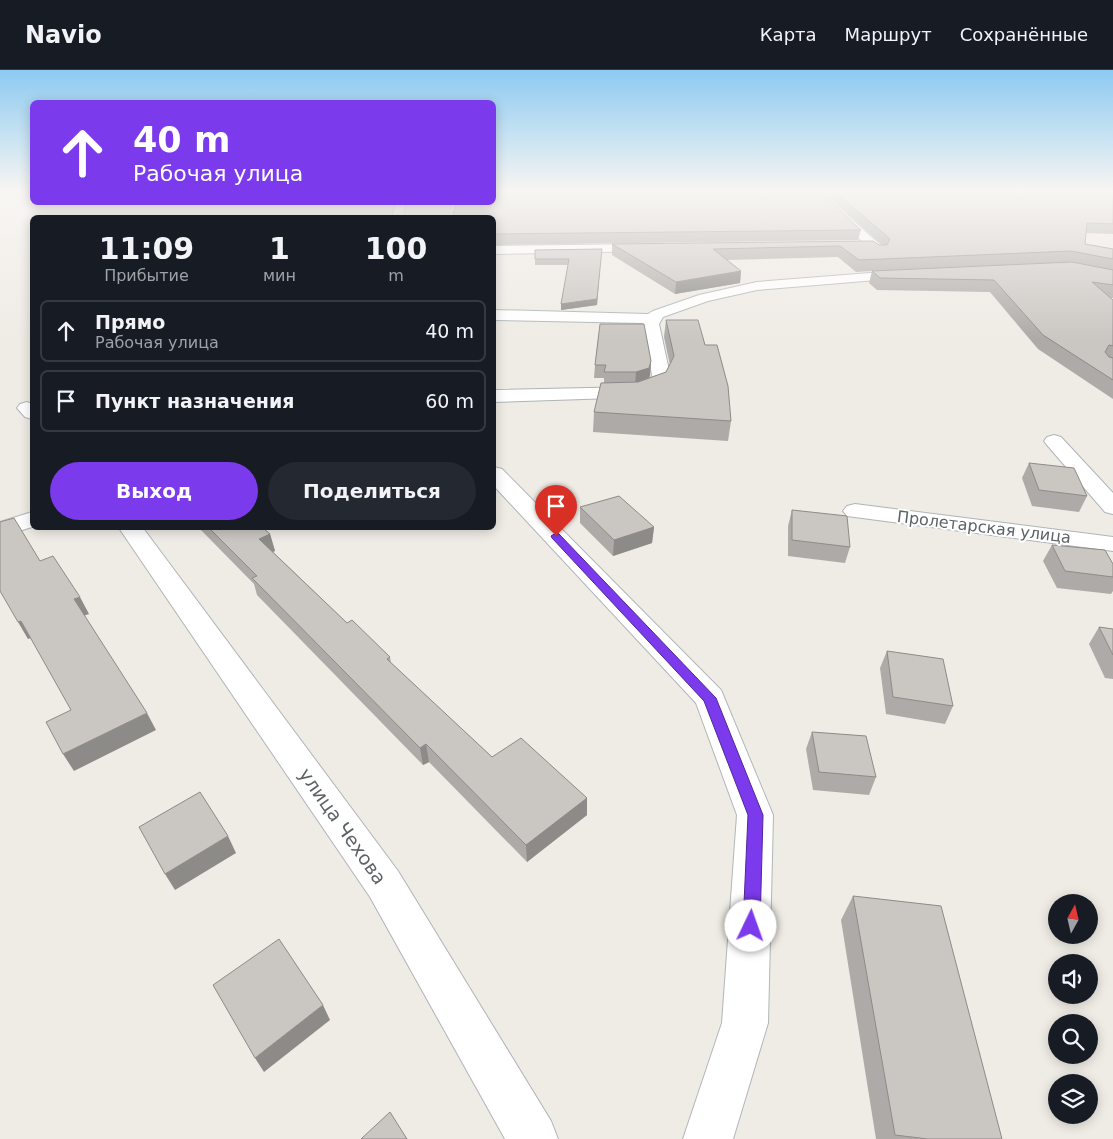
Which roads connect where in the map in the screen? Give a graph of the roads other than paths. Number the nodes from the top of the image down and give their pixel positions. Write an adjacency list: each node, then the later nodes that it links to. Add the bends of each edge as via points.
1 (868, 241): 3 (street)
2 (854, 246): 3 (street)
3 (874, 246): 7 (street, via 893,260 922,271 757,286 704,298)
4 (658, 248): 5 (street)
5 (496, 250)
6 (496, 315): 7 (street)
7 (652, 319): 8 (street, via 661,375 658,386 637,394)
8 (496, 396)
9 (1054, 441): 11 (street)
10 (496, 476): 18 (street, via 710,698 755,815 745,1023)
11 (1113, 507)
12 (855, 511): 16 (street, Пролетарская улица)
13 (30, 520): 14 (street)
14 (0, 530)
15 (132, 530): 17 (street, улица Чехова, via 384,884)
16 (1113, 544)
17 (533, 1139)
18 (708, 1139)

